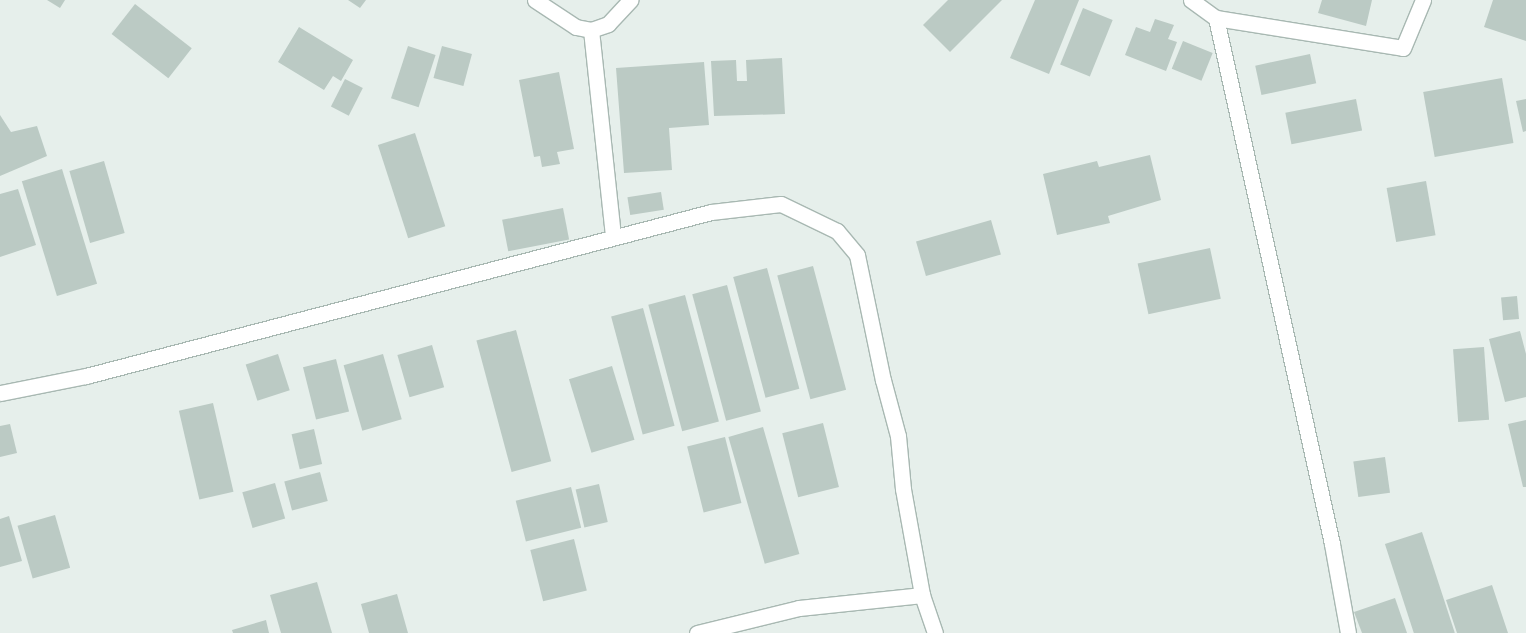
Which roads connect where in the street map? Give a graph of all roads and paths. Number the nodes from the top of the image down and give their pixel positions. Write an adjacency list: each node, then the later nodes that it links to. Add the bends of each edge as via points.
1 (535, 0): 6 (street, via 576,27)
2 (630, 0): 6 (street, via 608,24)
3 (1191, 0): 5 (street)
4 (1423, 0): 5 (street, via 1403,48)
5 (1216, 18): 12 (street, via 1332,544)
6 (591, 30): 7 (street)
7 (613, 237): 8 (street, via 86,376); 9 (street, via 711,212 764,204 781,204 837,231 857,255 898,436 903,489)
8 (0, 393)
9 (922, 596): 10 (street, via 799,608); 11 (street)
10 (697, 633)
11 (935, 633)
12 (1348, 633)

